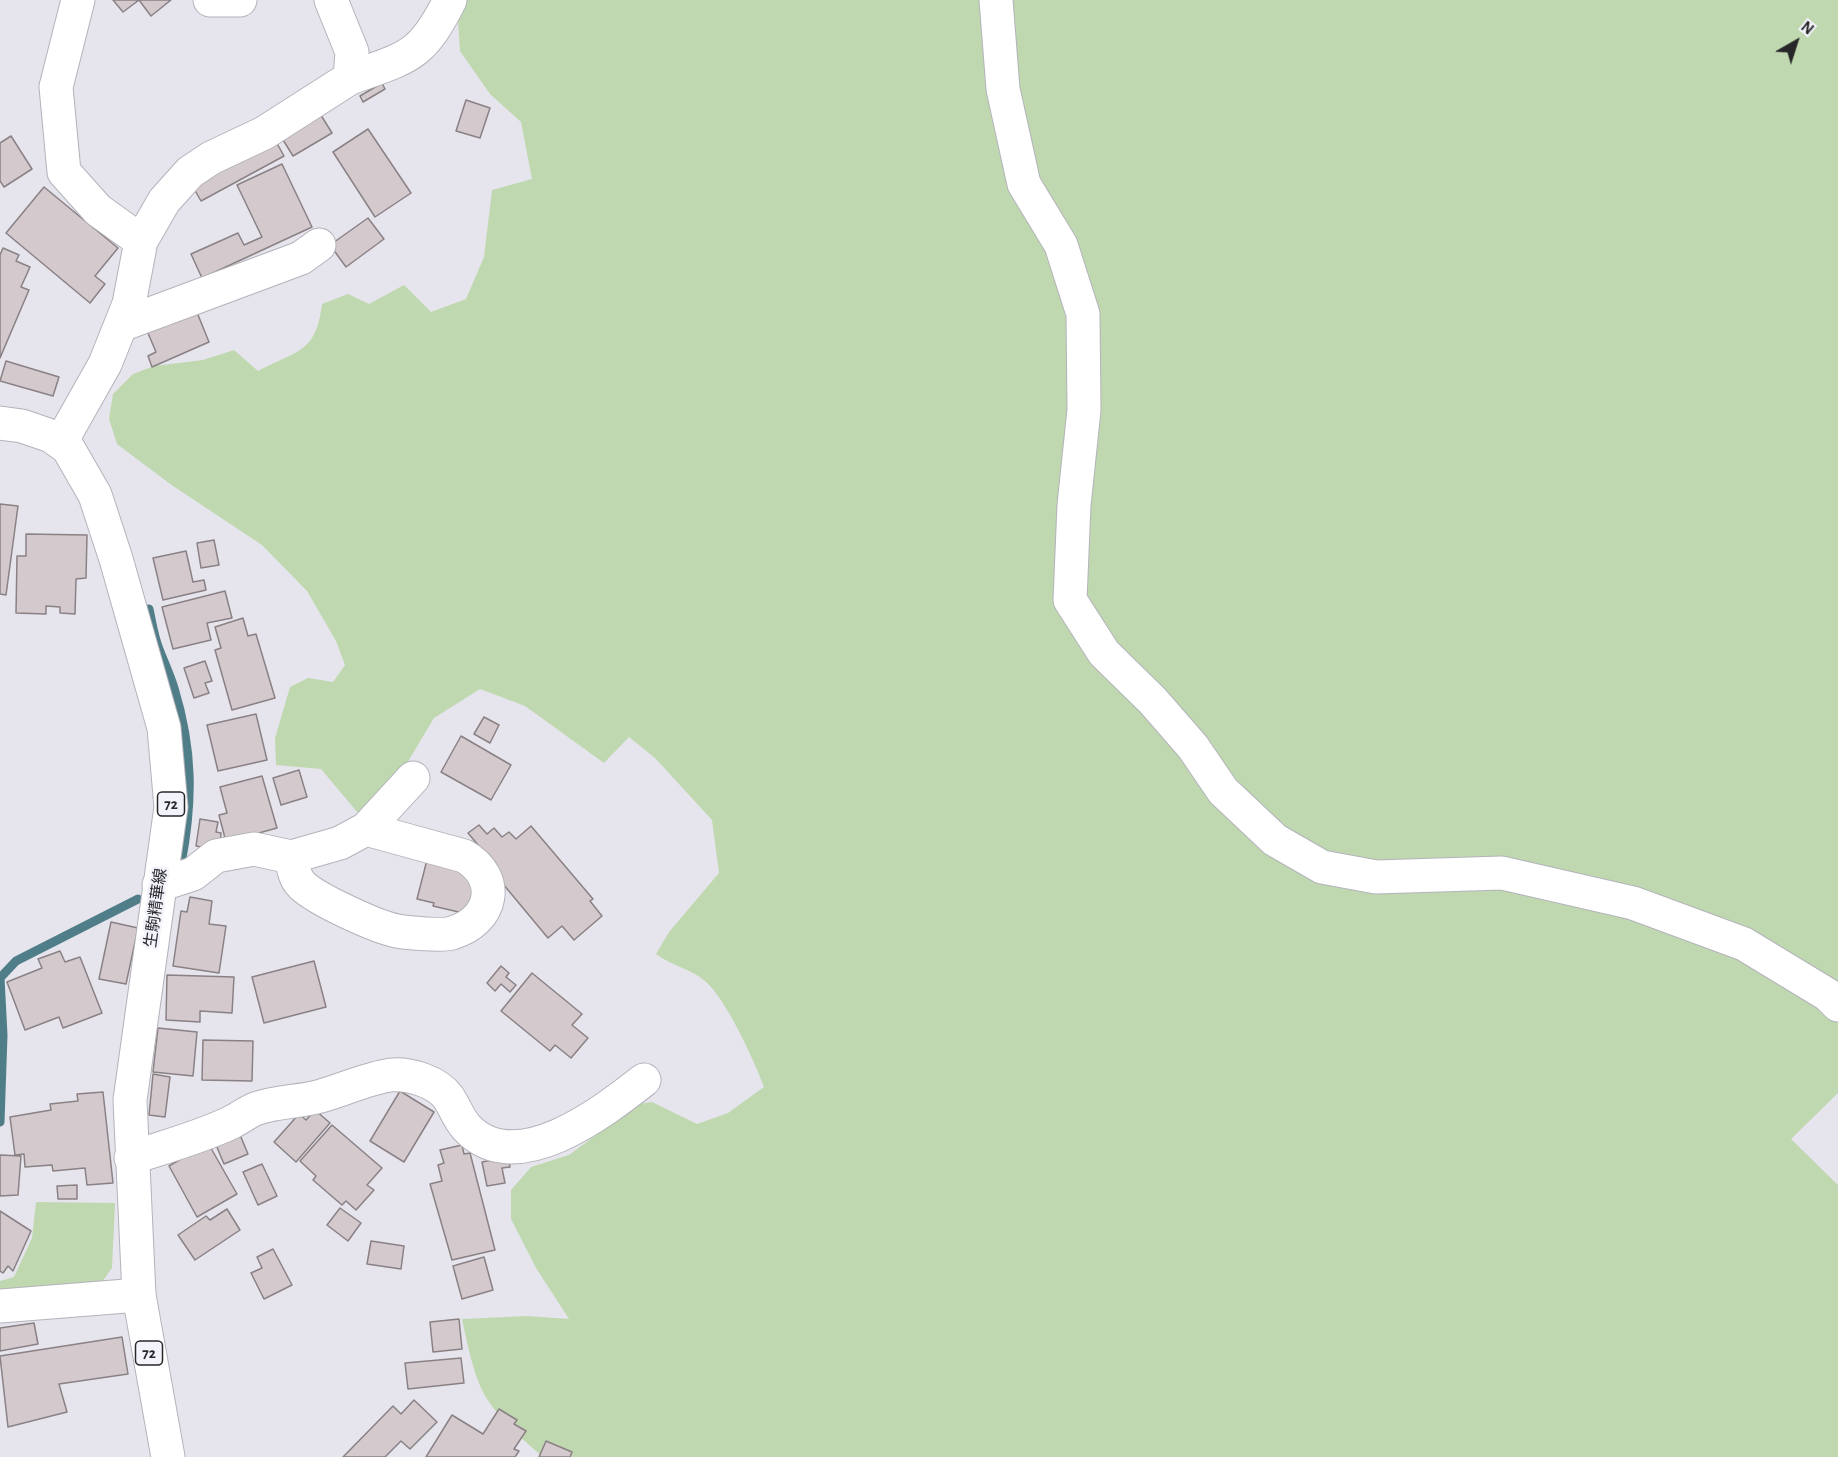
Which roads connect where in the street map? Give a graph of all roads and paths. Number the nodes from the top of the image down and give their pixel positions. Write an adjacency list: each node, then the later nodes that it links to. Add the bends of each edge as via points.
1 (78, 0): 8 (street, via 56,87 64,172 98,210)
2 (210, 0): 3 (street)
3 (240, 0)
4 (331, 0): 7 (street, via 352,52)
5 (450, 0): 7 (street, via 437,26 408,57)
6 (996, 0): 17 (street, via 1004,89 1024,184 1061,245 1083,314 1084,410 1070,600 1104,653 1193,747 1223,791 1275,840 1322,867 1376,877 1502,873 1633,903 1744,944)
7 (350, 78): 8 (street, via 264,133 190,172 164,201)
8 (141, 241): 10 (street)
9 (319, 245): 10 (street, via 301,258)
10 (121, 325): 12 (street, via 105,364)
11 (0, 423): 12 (street, via 22,426)
12 (61, 442): 16 (street, 生駒精華線 / 72, via 95,495 164,728 171,807)
13 (413, 778): 14 (street)
14 (366, 829): 15 (street, via 340,843); 15 (street, via 464,856 475,863 488,879 489,892 483,910 472,923 451,934 397,931 315,896 299,882)
15 (291, 857): 16 (street, via 254,849 216,856 193,874)
16 (159, 885): 19 (street, 生駒精華線 / 72, via 130,1100)
17 (1838, 1005)
18 (644, 1080): 19 (street, via 577,1129 538,1143 486,1143 468,1129 449,1098 434,1086 417,1078 391,1075 306,1101 258,1108 219,1127)
19 (131, 1158): 20 (street, 生駒精華線 / 72)
20 (139, 1295): 21 (street); 22 (street, 生駒精華線 / 72)
21 (0, 1306)
22 (168, 1457)

